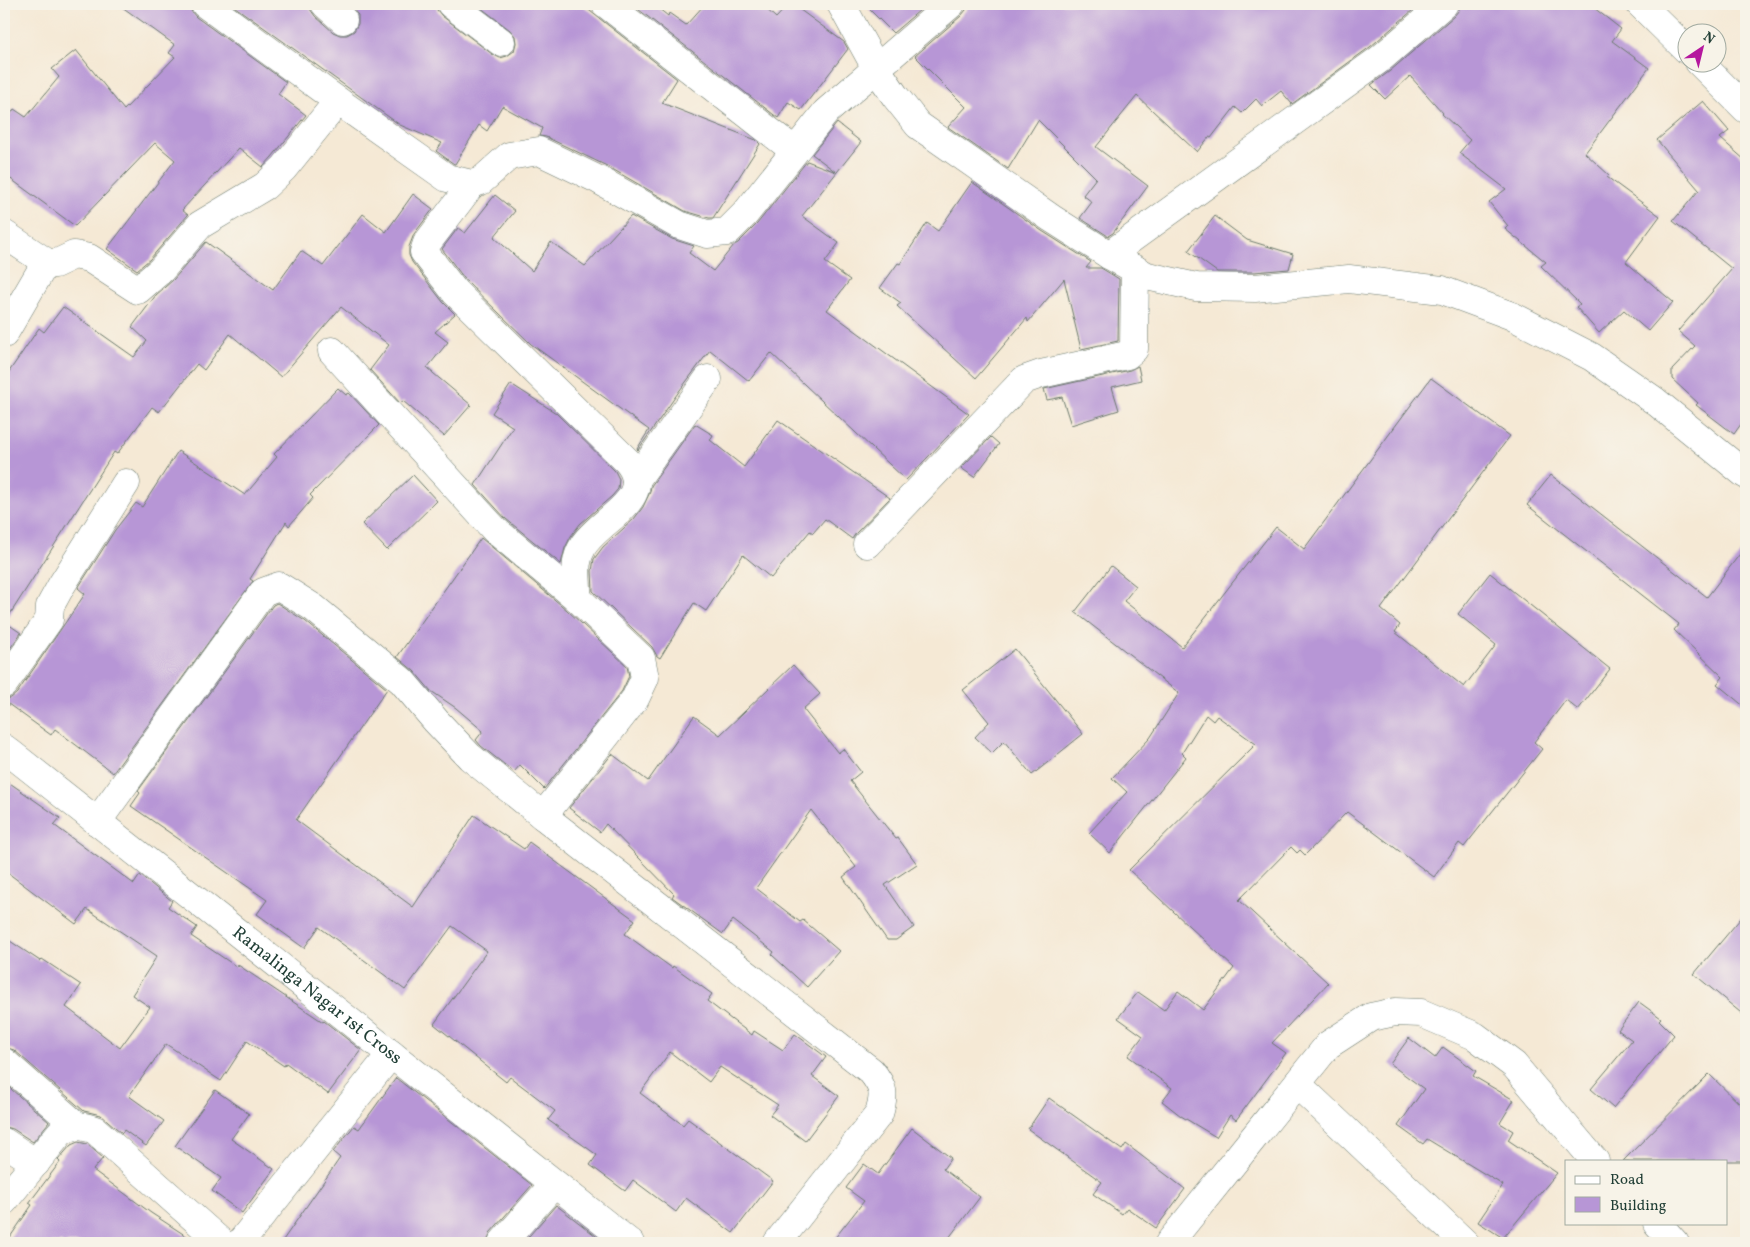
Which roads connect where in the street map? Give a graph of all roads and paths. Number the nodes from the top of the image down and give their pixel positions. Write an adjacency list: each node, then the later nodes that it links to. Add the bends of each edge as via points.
1 (205, 4): 12 (street)
2 (451, 4): 9 (street)
3 (606, 4): 14 (street)
4 (841, 4): 10 (street)
5 (952, 4): 10 (street)
6 (1444, 4): 17 (street, via 1380,58)
7 (1640, 4): 8 (street)
8 (1678, 41)
9 (501, 42)
10 (876, 68): 14 (street, via 826,112); 17 (street, via 918,125)
11 (1709, 72): 13 (street)
12 (338, 101): 15 (street, via 447,178); 18 (street, via 284,168 265,186 200,224 161,270 138,290 89,258 74,255 55,264)
13 (1746, 109)
14 (795, 151): 15 (street, via 727,232 708,234 679,226 540,151 509,156 481,181)
15 (472, 184): 24 (street, via 427,243 424,252 456,292 627,460 634,468)
16 (4, 234): 18 (street)
17 (1109, 255): 19 (street)
18 (46, 262): 20 (street)
19 (1135, 269): 23 (street, via 1147,276 1196,287 1255,288 1349,279 1442,290 1512,316 1592,357 1655,401); 26 (street, via 1134,349 1127,355 1024,380)
20 (4, 334)
21 (332, 351): 27 (street, via 495,530)
22 (708, 379): 24 (street)
23 (1746, 475)
24 (636, 480): 27 (street, via 629,501 584,544 576,562)
25 (126, 483): 28 (street, via 61,586 50,606 49,620)
26 (867, 544)
27 (577, 598): 30 (street, via 641,658 645,678 635,699)
28 (4, 684)
29 (4, 748): 31 (street, Ramalinga Nagar 1st Cross)
30 (543, 816): 31 (street, via 470,757 402,680 314,608 279,586 263,592); 46 (street, via 871,1072 879,1082 883,1090 879,1114)
31 (97, 822): 32 (street, Ramalinga Nagar 1st Cross)
32 (391, 1054): 39 (street, Ramalinga Nagar 1st Cross); 43 (street)
33 (4, 1062): 35 (street)
34 (1297, 1084): 37 (street, via 1328,1045 1371,1017 1395,1012 1421,1012 1475,1036 1514,1065); 47 (street); 48 (street)
35 (77, 1126): 38 (street, via 68,1127 60,1133); 42 (street, via 95,1130)
36 (4, 1142): 38 (street)
37 (1594, 1160)
38 (36, 1163): 40 (street)
39 (554, 1184): 44 (street); 45 (street, Ramalinga Nagar 1st Cross)
40 (4, 1201)
41 (1658, 1224): 49 (street)
42 (222, 1243)
43 (240, 1243)
44 (502, 1243)
45 (630, 1243)
46 (777, 1243)
47 (1169, 1243)
48 (1465, 1243)
49 (1675, 1243)

